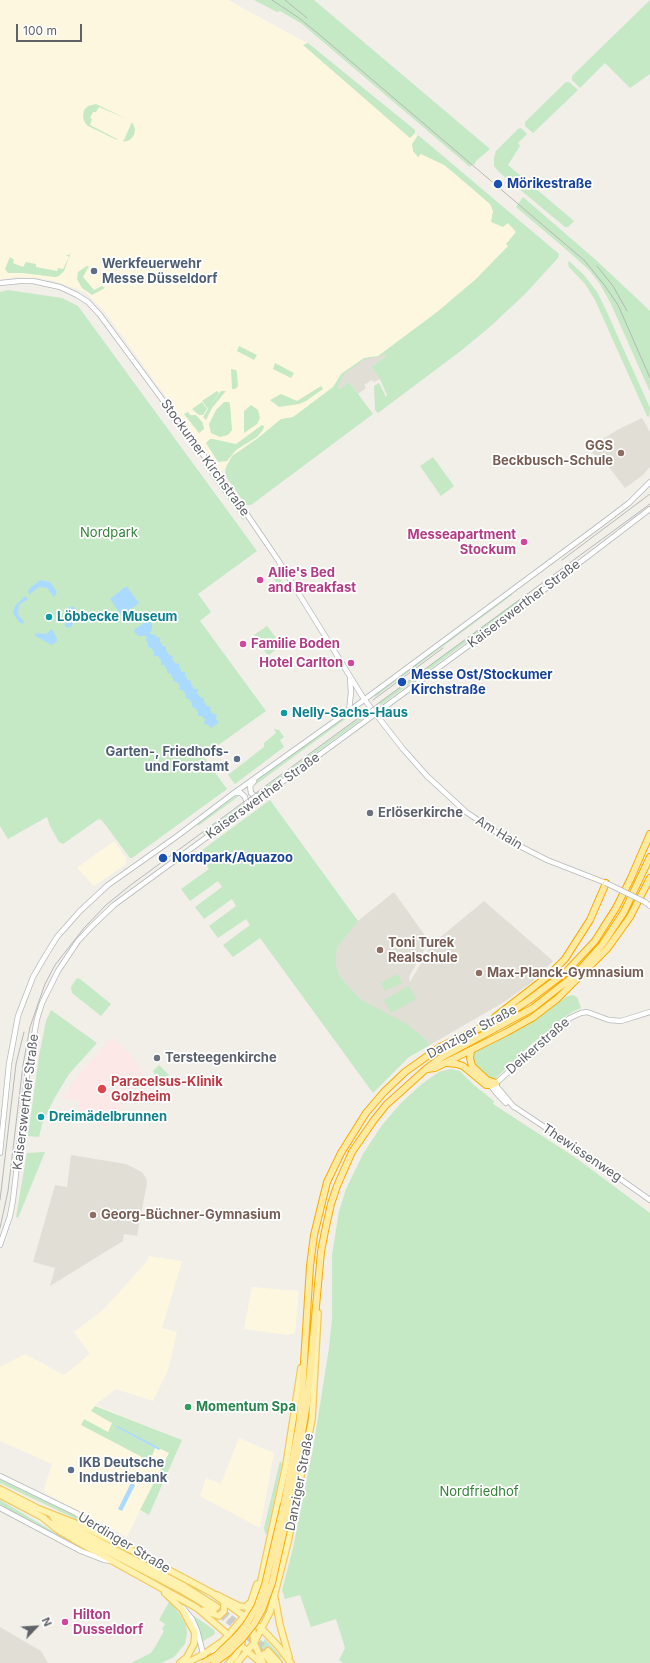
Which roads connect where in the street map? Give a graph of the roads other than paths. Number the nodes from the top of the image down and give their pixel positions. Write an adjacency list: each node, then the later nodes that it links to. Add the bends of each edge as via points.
1 (0, 284): 4 (street, Stockumer Kirchstraße, via 33,281 60,287 88,302 100,315 242,507)
2 (650, 482): 7 (street, Kaiserswerther Straße, via 627,505)
3 (650, 509): 9 (street, Kaiserswerther Straße, via 524,605)
4 (350, 677): 5 (street); 6 (street, Stockumer Kirchstraße)
5 (351, 685): 6 (street); 8 (street)
6 (358, 690): 7 (street, Stockumer Kirchstraße)
7 (364, 699): 8 (street, Kaiserswerther Straße); 9 (street, Am Hain)
8 (349, 711): 10 (street, Kaiserswerther Straße)
9 (375, 713): 12 (street, Kaiserswerther Straße); 17 (street, Am Hain, via 427,776 466,812 494,832 547,860)
10 (255, 778): 11 (street, Kaiserswerther Straße); 12 (street, via 250,786 251,793)
11 (234, 793): 13 (street, via 241,794 247,800 247,805); 25 (street, Kaiserswerther Straße, via 108,885 57,937 33,977 17,1022 9,1064)
12 (265, 795): 13 (street, Kaiserswerther Straße)
13 (240, 814): 27 (street, Kaiserswerther Straße, via 114,905 82,937 58,971 42,1003 31,1046 13,1200)
14 (650, 834): 20 (highway, Danziger Straße, via 616,908 594,941 566,972 505,1016)
15 (650, 857): 23 (highway, Danziger Straße, via 624,912 602,945 575,975 533,1008 442,1057)
16 (650, 878): 21 (highway, via 630,917 607,949 579,978 532,1018)
17 (606, 883): 18 (street, Am Hain, bridge); 20 (highway, via 590,920 566,960)
18 (650, 906)
19 (650, 1012): 24 (street, Deikerstraße, via 617,1021 589,1012 576,1014)
20 (486, 1024): 29 (highway, Danziger Straße, via 440,1047 405,1072 384,1092 348,1141 328,1182 316,1226 310,1266)
21 (471, 1051): 22 (highway); 24 (highway, via 472,1066)
22 (445, 1063): 23 (highway); 24 (highway, via 463,1066 483,1083)
23 (426, 1069): 28 (highway, Danziger Straße, via 386,1105 352,1152 331,1204 321,1252)
24 (493, 1084): 26 (street, Thewissenweg, via 498,1096)
25 (0, 1153)
26 (650, 1200)
27 (0, 1245)
28 (316, 1305): 33 (highway, Danziger Straße, via 307,1404); 43 (main road, Danziger Straße, via 318,1313 312,1419 296,1506)
29 (305, 1338): 33 (highway, Danziger Straße, via 299,1425); 40 (main road, Danziger Straße, via 286,1465)
30 (0, 1476): 37 (street, Uerdinger Straße, via 86,1519)
31 (0, 1489): 34 (main road)
32 (0, 1494): 36 (main road)
33 (287, 1506): 50 (highway, Danziger Straße, bridge, via 266,1585)
34 (34, 1507): 36 (main road, via 184,1586 216,1609); 37 (main road, via 80,1525)
35 (0, 1508): 38 (street, Uerdinger Straße, via 81,1551)
36 (42, 1517): 38 (main road, via 58,1530)
37 (133, 1551): 42 (main road, Uerdinger Straße)
38 (114, 1561): 39 (main road, Uerdinger Straße)
39 (147, 1579): 44 (main road); 46 (main road, Uerdinger Straße)
40 (261, 1579): 41 (main road, Danziger Straße); 42 (main road, via 251,1602 245,1606 238,1606); 43 (main road, via 262,1595)
41 (260, 1586): 47 (main road); 48 (main road)
42 (212, 1594): 45 (main road, Uerdinger Straße)
43 (275, 1595): 49 (main road, Danziger Straße); 57 (main road)
44 (174, 1600): 56 (street, via 192,1619); 58 (main road, via 195,1633 194,1644 187,1657)
45 (224, 1603): 46 (main road, via 224,1611 218,1616); 47 (main road, Uerdinger Straße)
46 (197, 1608): 51 (main road, Uerdinger Straße)
47 (244, 1616): 48 (main road, Uerdinger Straße); 51 (main road); 54 (main road, via 245,1633)
48 (252, 1621): 49 (main road, Uerdinger Straße); 53 (main road)
49 (262, 1629): 53 (main road, Danziger Straße); 57 (main road, Uerdinger Straße)
50 (244, 1633): 60 (highway, bridge); 62 (highway, bridge, via 229,1652)
51 (230, 1635): 52 (main road); 54 (main road, Uerdinger Straße)
52 (223, 1641): 56 (main road); 61 (street)
53 (254, 1644): 54 (main road); 55 (main road, Danziger Straße); 65 (main road)
54 (242, 1646): 55 (main road, Uerdinger Straße); 63 (main road)
55 (248, 1652): 64 (main road, Danziger Straße); 65 (main road, Uerdinger Straße)
56 (204, 1654): 59 (main road); 60 (street)
57 (290, 1661)
58 (180, 1663)
59 (187, 1663)
60 (204, 1663)
61 (208, 1663)
62 (214, 1663)
63 (229, 1663)
64 (237, 1663)
65 (262, 1663)
66 (272, 1663): 67 (main road, via 266,1652)
67 (279, 1663)

